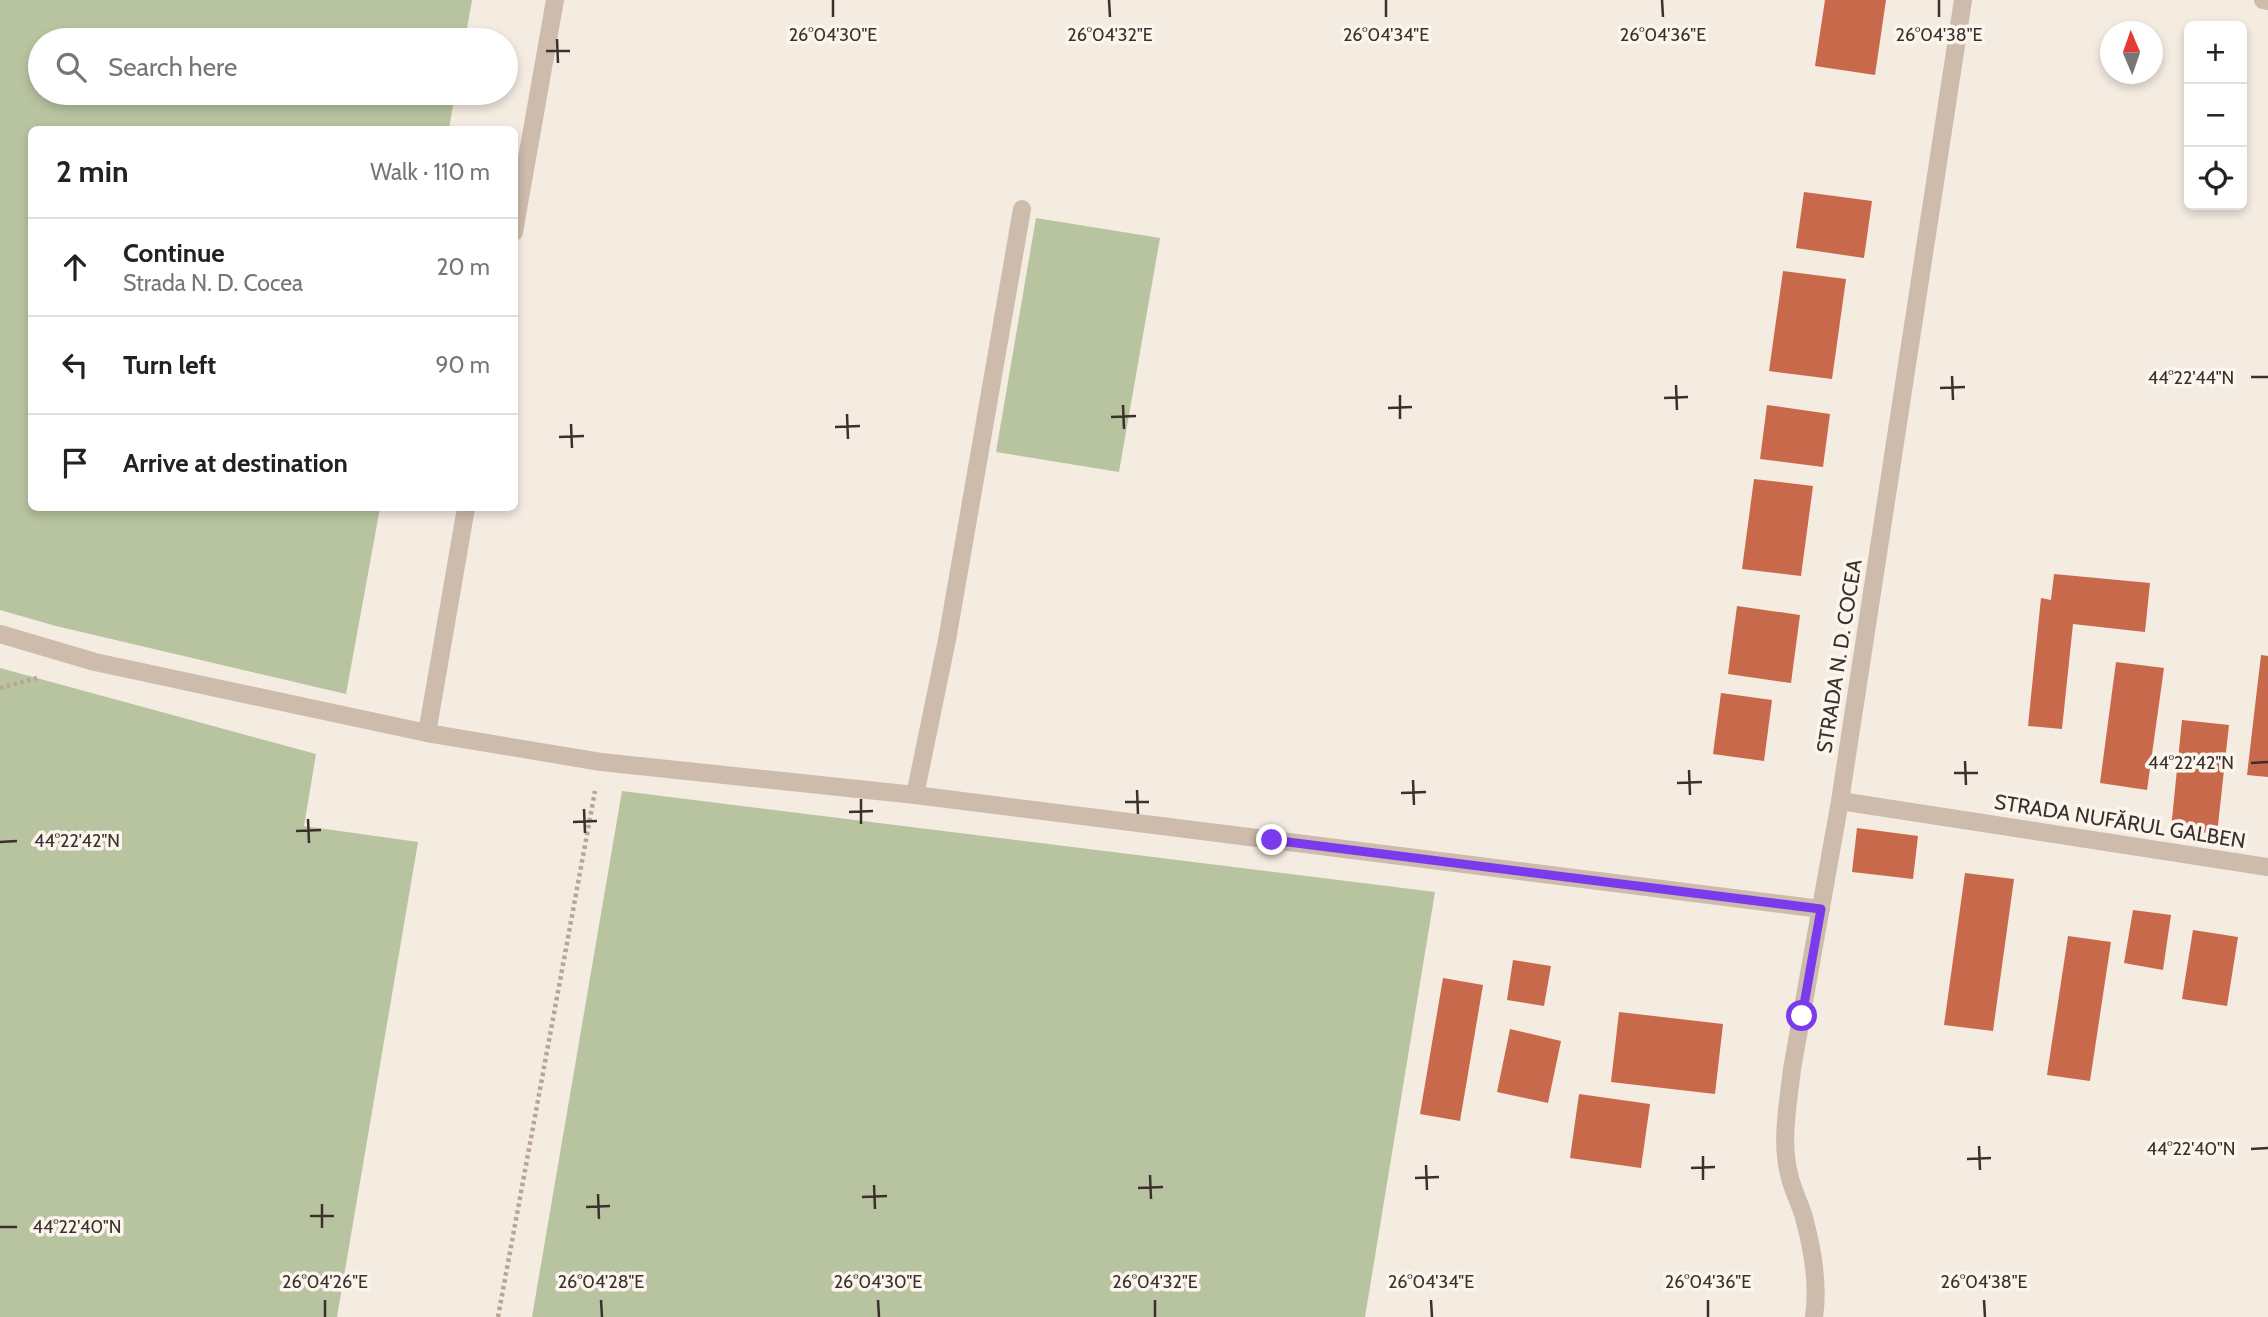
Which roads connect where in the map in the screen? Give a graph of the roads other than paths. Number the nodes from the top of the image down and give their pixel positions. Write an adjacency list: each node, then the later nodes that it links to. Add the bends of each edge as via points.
1 (555, 0): 3 (street)
2 (1963, 0): 9 (street, STRADA N. D. COCEA)
3 (518, 209)
4 (1022, 209): 8 (street, via 947,640)
5 (465, 511): 7 (street)
6 (0, 634): 7 (street, via 95,662)
7 (427, 733): 8 (street, via 601,762)
8 (915, 795): 11 (street)
9 (1840, 800): 10 (street, STRADA NUFĂRUL GALBEN); 11 (street, STRADA N. D. COCEA)
10 (2268, 867)
11 (1821, 909): 12 (street, STRADA N. D. COCEA, via 1792,1069 1785,1145 1813,1258)
12 (1814, 1317)

